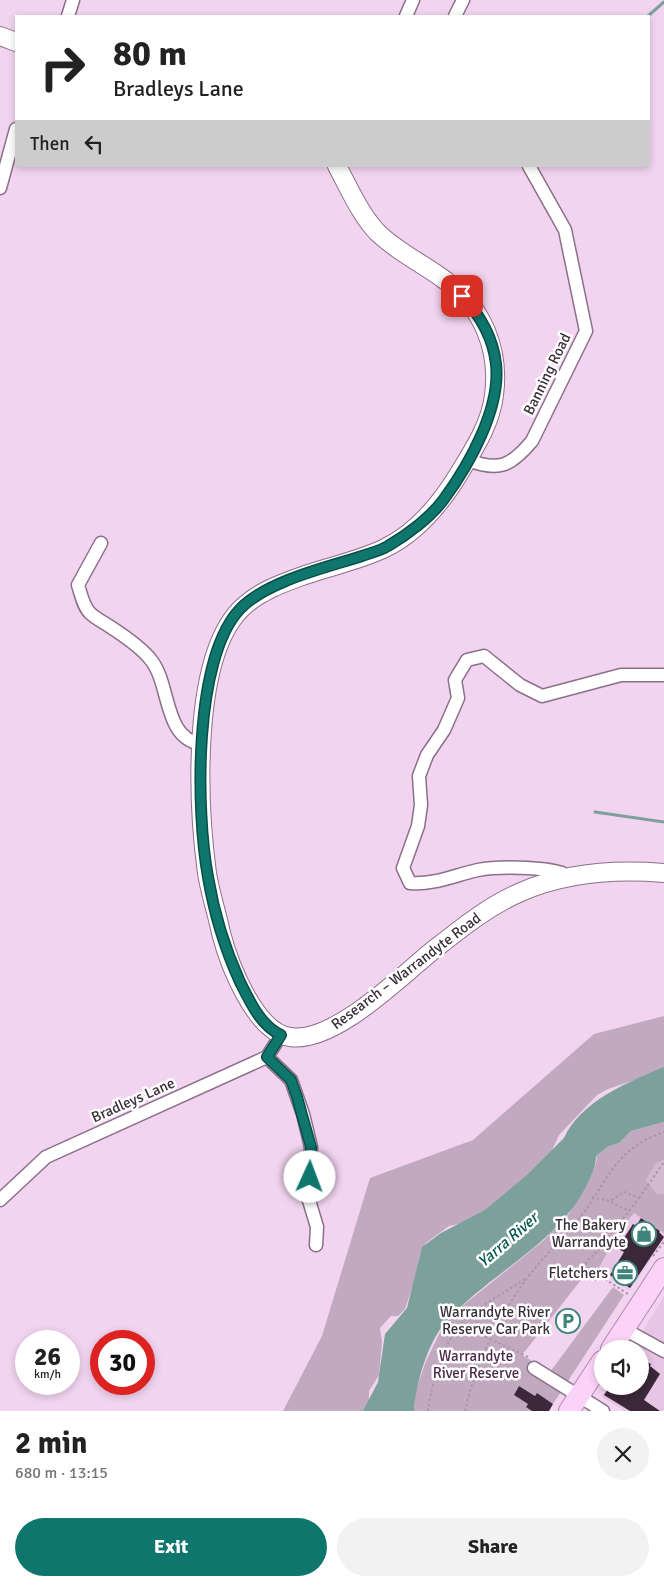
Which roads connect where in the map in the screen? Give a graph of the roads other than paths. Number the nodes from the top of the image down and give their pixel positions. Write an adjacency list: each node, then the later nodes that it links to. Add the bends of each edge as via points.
1 (73, 0): 4 (street)
2 (413, 0): 5 (street)
3 (463, 0): 6 (street)
4 (68, 15)
5 (406, 15)
6 (456, 15)
7 (0, 36): 8 (main road)
8 (15, 42)
9 (15, 133): 12 (street)
10 (339, 167): 13 (main road, via 379,234 448,282 475,310 489,334 496,365 494,400 484,430)
11 (530, 167): 13 (street, Banning Road, via 565,230 586,331 532,441 520,455 507,464 493,467)
12 (0, 188)
13 (468, 460): 16 (main road, via 443,500 418,524 386,547 260,593 240,609 221,637 209,674)
14 (101, 543): 16 (street, via 78,585 83,601 90,613 118,631 151,660 180,733 187,740)
15 (664, 675): 18 (street, via 621,675 542,696 520,685 484,656 466,660 455,680 458,698 444,730 426,755 419,776 421,805 418,826 403,868 410,883 427,885 480,870 548,868 562,873)
16 (201, 744): 19 (main road, via 207,876 226,950 250,1002 271,1031)
17 (664, 873): 18 (main road, Research – Warrandyte Road, via 628,870)
18 (564, 877): 19 (main road, Research – Warrandyte Road, via 521,892 488,910 332,1028 314,1036 295,1038)
19 (281, 1035): 20 (street)
20 (267, 1057): 21 (street, Bradleys Lane, via 46,1157); 22 (street, via 291,1080 303,1114 311,1147 308,1196 317,1227)
21 (0, 1200)
22 (316, 1245)
23 (664, 1268): 24 (main road)
24 (624, 1329): 25 (main road); 26 (street)
25 (617, 1340)
26 (664, 1351)
27 (532, 1363): 29 (street)
28 (594, 1373): 29 (main road)
29 (574, 1403): 30 (street)
30 (603, 1411)

